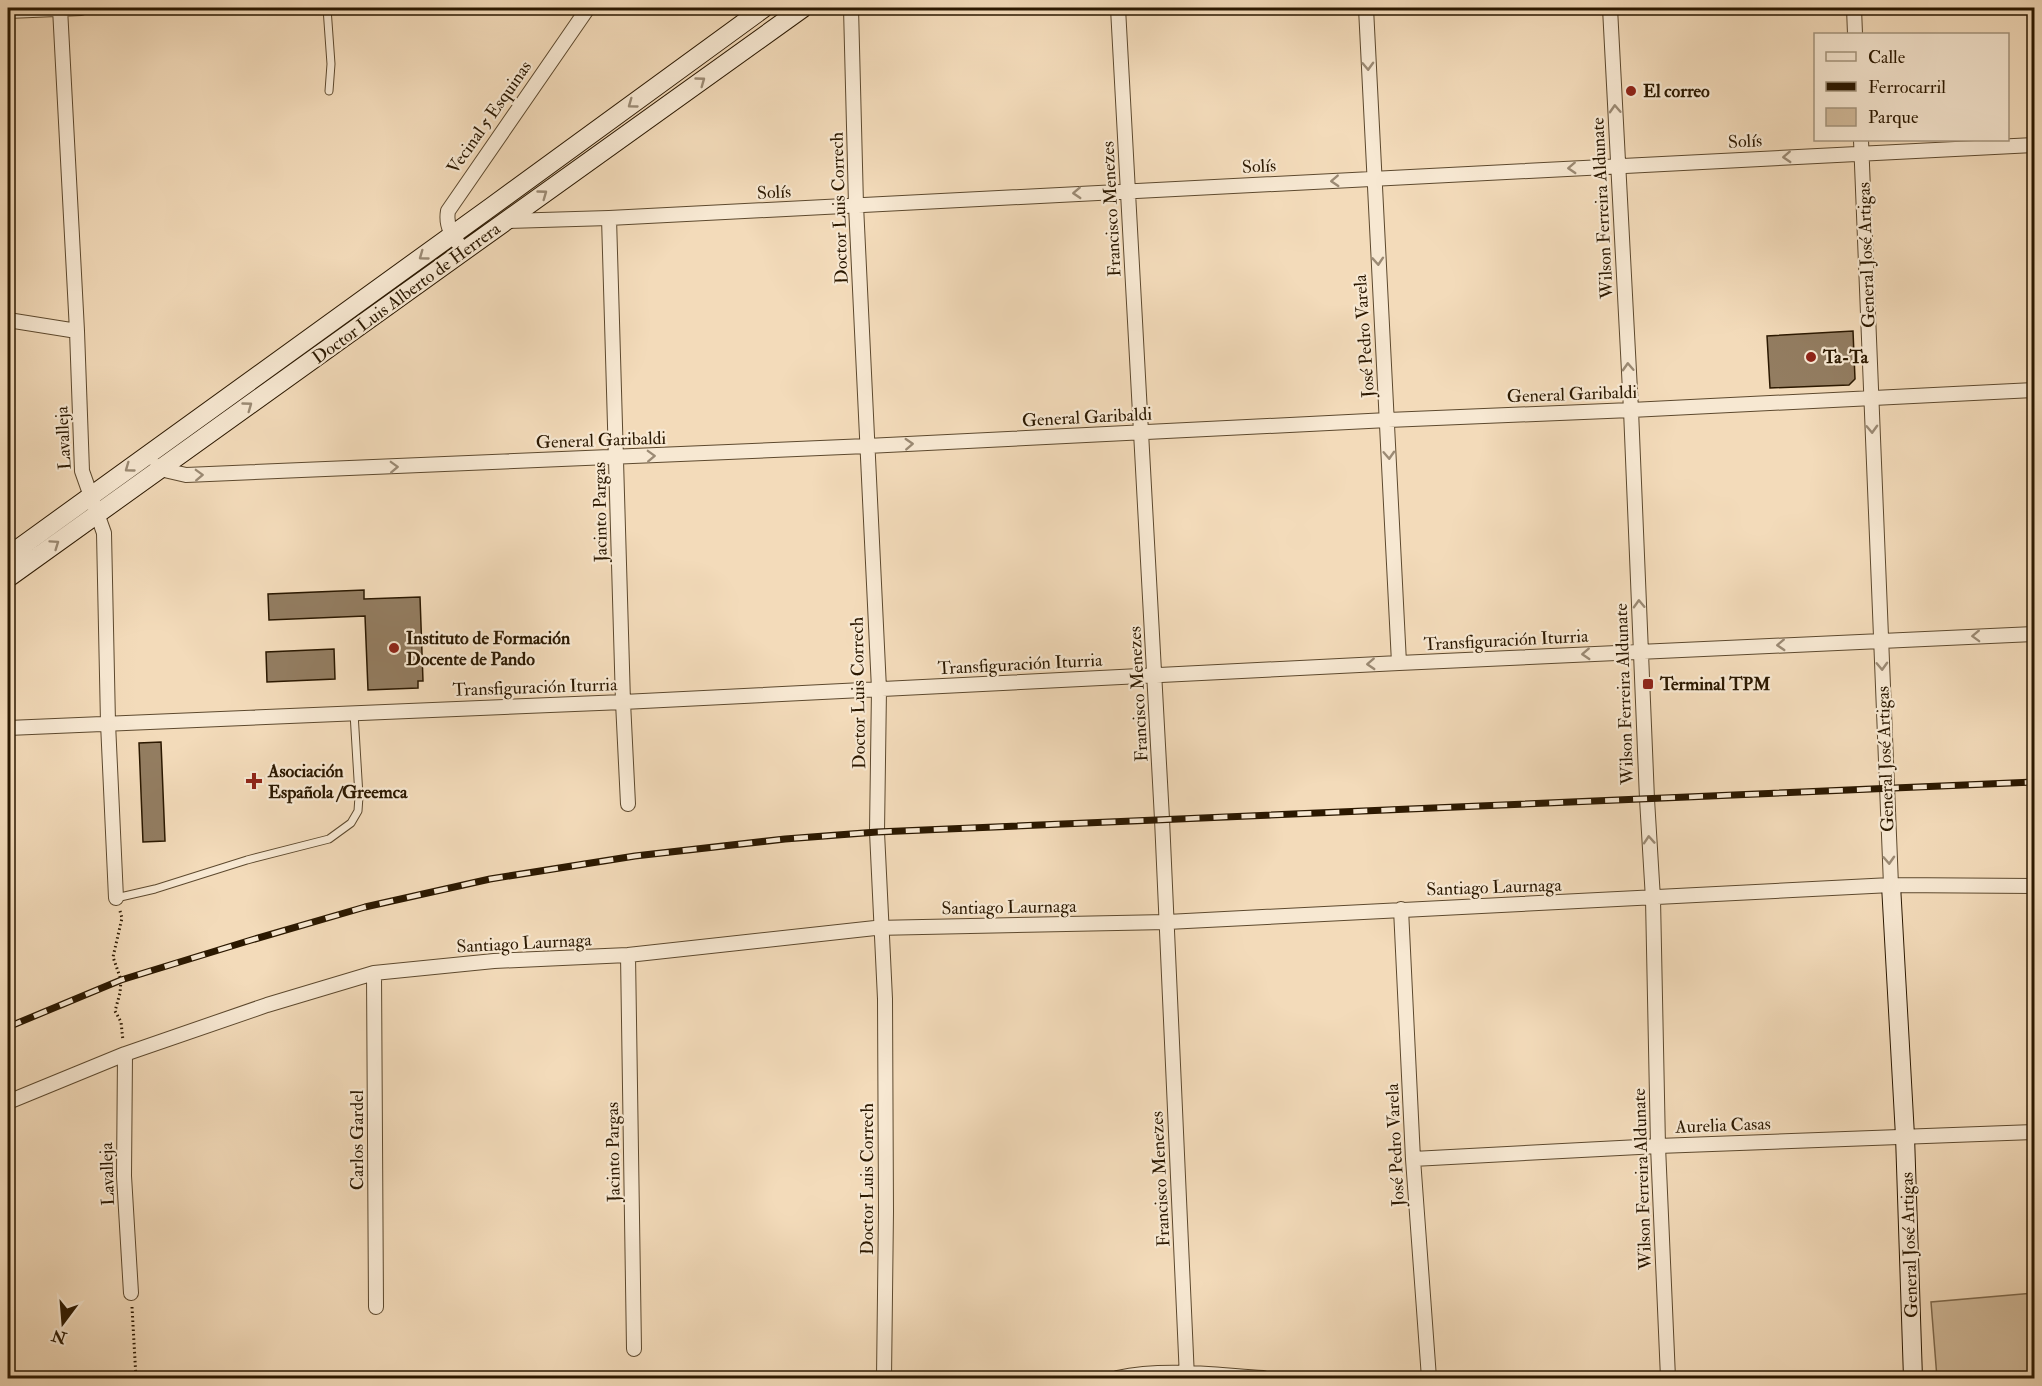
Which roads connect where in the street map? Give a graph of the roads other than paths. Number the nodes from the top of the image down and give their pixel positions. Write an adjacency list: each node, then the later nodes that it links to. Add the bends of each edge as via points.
1 (60, 8): 2 (street); 12 (street); 27 (street, Lavalleja)
2 (81, 8)
3 (327, 8): 14 (lane)
4 (588, 8): 24 (street, Vecinal 5 Esquinas, via 448,211 446,222)
5 (764, 8): 21 (street, Doctor Luis Alberto de Herrera, one-way to 21)
6 (803, 8): 23 (street, Doctor Luis Alberto de Herrera, one-way to 6)
7 (851, 8): 20 (street, Doctor Luis Correch)
8 (1118, 8): 19 (street, Francisco Menezes)
9 (1366, 8): 18 (street, José Pedro Varela, one-way to 18)
10 (1610, 8): 17 (street, Wilson Ferreira Aldunate, one-way to 10)
11 (1854, 8): 13 (street)
12 (8, 11)
13 (1855, 33)
14 (329, 91)
15 (2034, 145): 16 (street, Solís)
16 (1861, 146): 17 (street, Solís, one-way to 17); 29 (street, General José Artigas)
17 (1618, 166): 18 (street, Solís, one-way to 18); 30 (street, Wilson Ferreira Aldunate, one-way to 17)
18 (1373, 179): 19 (street, Solís, one-way to 19); 31 (street, José Pedro Varela, one-way to 31)
19 (1128, 190): 20 (street, Solís, one-way to 20); 32 (street, Francisco Menezes)
20 (856, 205): 22 (street, Solís); 33 (street, Doctor Luis Correch)
21 (491, 207): 23 (street); 24 (street, Doctor Luis Alberto de Herrera)
22 (609, 219): 23 (street, Solís); 35 (street, Jacinto Pargas)
23 (506, 221): 25 (street, Doctor Luis Alberto de Herrera)
24 (452, 235): 25 (street); 34 (street, Doctor Luis Alberto de Herrera, one-way to 34)
25 (464, 251): 36 (street, Doctor Luis Alberto de Herrera, one-way to 25)
26 (8, 320): 27 (street)
27 (77, 330): 37 (street, Lavalleja, via 82,471)
28 (2034, 390): 29 (street, General Garibaldi)
29 (1871, 398): 30 (street, General Garibaldi); 42 (street, General José Artigas, one-way to 42)
30 (1631, 410): 31 (street, General Garibaldi); 43 (street, Wilson Ferreira Aldunate, one-way to 30)
31 (1388, 420): 32 (street, General Garibaldi); 44 (street, José Pedro Varela, one-way to 44)
32 (1142, 432): 33 (street, General Garibaldi, one-way to 32); 45 (street, Francisco Menezes)
33 (867, 447): 35 (street, General Garibaldi, one-way to 33); 46 (street, Doctor Luis Correch)
34 (149, 454): 36 (street); 37 (street, Doctor Luis Alberto de Herrera, one-way to 37)
35 (617, 457): 36 (street, General Garibaldi, one-way to 35, via 186,475); 47 (street, Jacinto Pargas)
36 (160, 469): 38 (street, Doctor Luis Alberto de Herrera)
37 (91, 496): 38 (street, Lavalleja); 39 (street, Doctor Luis Alberto de Herrera)
38 (98, 514): 40 (street, Doctor Luis Alberto de Herrera, one-way to 38); 49 (street, Lavalleja, via 104,533)
39 (8, 555)
40 (8, 578)
41 (2034, 634): 42 (street, Transfiguración Iturria, one-way to 42)
42 (1881, 640): 43 (street, Transfiguración Iturria, one-way to 43); 52 (street, General José Artigas, one-way to 52)
43 (1641, 651): 44 (street, Transfiguración Iturria, one-way to 44); 55 (street, Wilson Ferreira Aldunate, one-way to 43)
44 (1399, 663): 45 (street, Transfiguración Iturria, one-way to 45)
45 (1155, 675): 46 (street, Transfiguración Iturria); 57 (street, Francisco Menezes)
46 (879, 689): 47 (street, Transfiguración Iturria); 58 (street, Doctor Luis Correch)
47 (623, 702): 48 (street, Transfiguración Iturria); 51 (street, Jacinto Pargas)
48 (354, 712): 49 (street, Transfiguración Iturria); 54 (lane, via 359,796 351,822 328,839)
49 (108, 723): 50 (street, Transfiguración Iturria); 54 (street, Lavalleja)
50 (8, 728)
51 (628, 804)
52 (1890, 885): 53 (street, Santiago Laurnaga); 55 (street, Santiago Laurnaga); 64 (street, General José Artigas)
53 (2034, 886)
54 (116, 898)
55 (1653, 899): 56 (street, Santiago Laurnaga); 65 (street, Wilson Ferreira Aldunate)
56 (1401, 909): 57 (street, Santiago Laurnaga); 66 (street, José Pedro Varela)
57 (1167, 922): 58 (street, Santiago Laurnaga); 70 (street, Francisco Menezes)
58 (882, 927): 59 (street, Santiago Laurnaga); 71 (street, Doctor Luis Correch)
59 (628, 955): 60 (street, Santiago Laurnaga, via 494,961); 69 (street, Jacinto Pargas)
60 (374, 973): 61 (street, Santiago Laurnaga); 68 (street, Carlos Gardel)
61 (125, 1054): 62 (street, Santiago Laurnaga); 67 (street, Lavalleja, via 124,1176)
62 (8, 1102)
63 (2034, 1132): 64 (street, Aurelia Casas)
64 (1905, 1136): 65 (street, Aurelia Casas); 76 (street, General José Artigas)
65 (1658, 1146): 66 (street, Aurelia Casas); 75 (street, Wilson Ferreira Aldunate)
66 (1413, 1159): 74 (street, José Pedro Varela)
67 (131, 1293)
68 (376, 1307)
69 (633, 1349)
70 (1187, 1376): 72 (street, via 1142,1373); 73 (street)
71 (884, 1378)
72 (1117, 1378)
73 (1263, 1378)
74 (1429, 1378)
75 (1668, 1378)
76 (1913, 1378)

